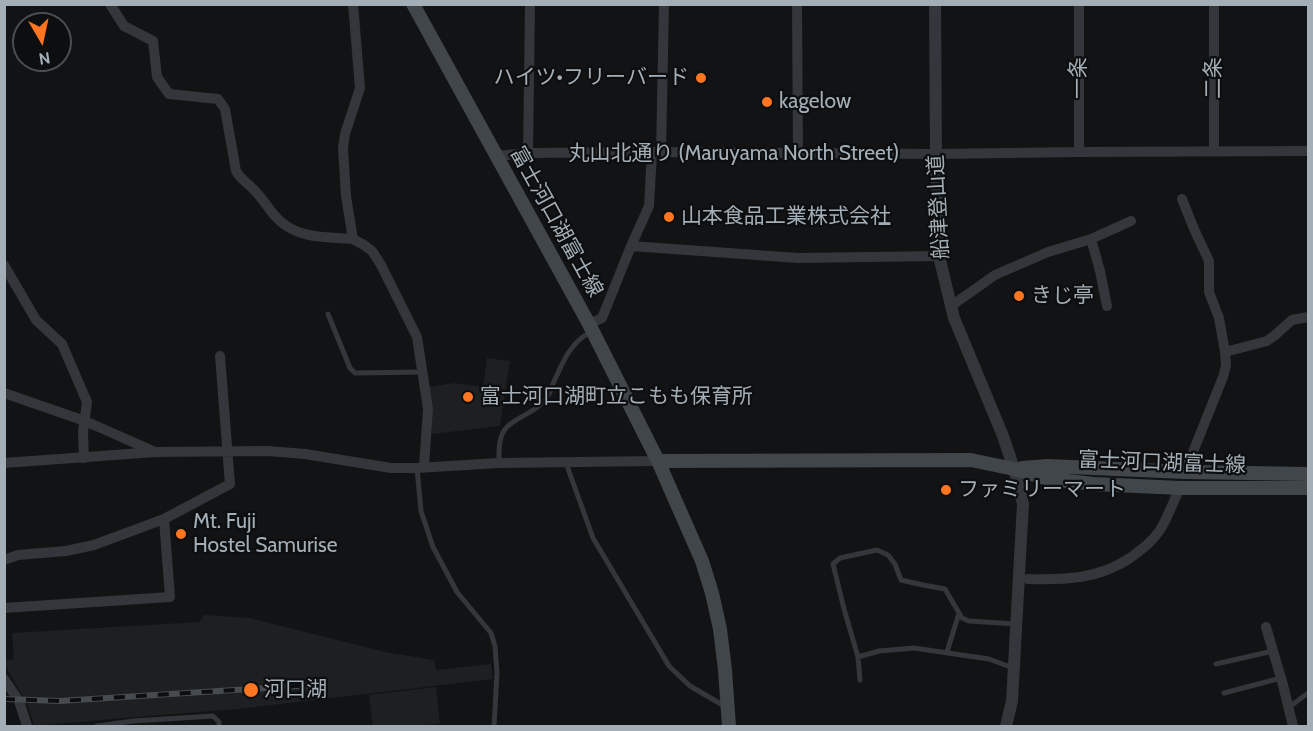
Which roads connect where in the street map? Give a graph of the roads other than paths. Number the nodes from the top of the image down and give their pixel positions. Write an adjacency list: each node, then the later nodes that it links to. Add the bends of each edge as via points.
1 (110, 4): 20 (street, via 124,27 153,40 157,77 169,94 218,99 225,109 239,178 286,228 314,237)
2 (353, 4): 20 (street, via 360,88 343,148)
3 (413, 4): 17 (main road, 富士河口湖富士線)
4 (531, 4): 14 (street)
5 (664, 4): 12 (street)
6 (797, 4): 15 (street)
7 (936, 4): 16 (street, 船津登山道)
8 (1079, 4): 13 (street, 一条)
9 (1214, 4): 10 (street, 二条)
10 (1214, 151): 11 (street, 丸山北通り (Maruyama North Street)); 13 (street, 丸山北通り (Maruyama North Street))
11 (1308, 151)
12 (656, 152): 14 (street, 丸山北通り (Maruyama North Street)); 15 (street, 丸山北通り (Maruyama North Street)); 22 (street, via 650,206)
13 (1079, 152): 16 (street, 丸山北通り (Maruyama North Street))
14 (528, 153): 17 (street, 丸山北通り (Maruyama North Street))
15 (798, 154): 16 (street, 丸山北通り (Maruyama North Street))
16 (936, 154): 23 (street, 船津登山道)
17 (496, 156): 29 (main road, 富士河口湖富士線)
18 (1182, 199): 30 (street, via 1209,261 1209,292)
19 (1131, 221): 21 (street)
20 (352, 239): 32 (street, via 372,251 381,265 417,337)
21 (1091, 239): 25 (street, via 995,274); 26 (street)
22 (631, 246): 23 (street, via 798,258); 29 (street, via 602,318)
23 (939, 256): 25 (street, 船津登山道)
24 (4, 265): 34 (street, via 36,320 62,344 87,402)
25 (951, 306): 43 (street, 船津登山道)
26 (1107, 306)
27 (328, 314): 32 (lane, via 355,373)
28 (1308, 317): 30 (street, via 1292,320 1267,340)
29 (591, 328): 38 (main road, 富士河口湖富士線); 41 (lane, via 564,359 545,400 506,428 500,441)
30 (1225, 352): 44 (street, via 1223,377)
31 (220, 356): 35 (street)
32 (422, 372): 42 (street, via 428,409)
33 (4, 393): 34 (street)
34 (85, 421): 36 (street); 37 (street)
35 (227, 451): 36 (street); 42 (street, via 305,454 391,468); 48 (street, via 230,483)
36 (156, 452): 37 (street)
37 (84, 458): 40 (street)
38 (658, 461): 39 (street); 43 (main road, 富士河口湖富士線, via 971,460); 65 (main road, 富士河口湖富士線, via 712,593)
39 (566, 462): 41 (street); 65 (lane, via 593,538 669,666 690,686)
40 (4, 463)
41 (499, 463): 42 (street)
42 (421, 468): 70 (lane, via 421,511 433,548 457,592 491,633 495,646)
43 (1014, 469): 44 (main road, 富士河口湖富士線, via 1048,466); 46 (main road, 富士河口湖富士線, via 1094,484); 53 (street, 船津登山道, via 1023,504)
44 (1185, 472): 45 (main road, 富士河口湖富士線)
45 (1308, 474)
46 (1180, 488): 47 (main road, 富士河口湖富士線); 50 (street, via 1161,529 1145,548 1119,565 1096,574)
47 (1308, 488)
48 (164, 519): 49 (street, via 94,545); 51 (street, via 170,597)
49 (4, 560)
50 (1028, 579)
51 (4, 608)
52 (959, 613): 53 (lane, via 969,621); 56 (lane); 57 (lane, via 945,589 901,580 895,564 878,550 840,558 833,564)
53 (1016, 624): 59 (street, 船津登山道)
54 (1266, 627): 55 (street)
55 (1273, 651): 58 (lane); 60 (street)
56 (947, 652): 57 (lane, via 914,648); 59 (lane, via 989,659)
57 (858, 657): 62 (lane)
58 (1216, 664)
59 (1013, 668): 72 (street, 船津登山道)
60 (1281, 678): 63 (lane); 66 (street)
61 (4, 679): 67 (street, via 19,701)
62 (860, 680)
63 (1224, 693)
64 (1308, 693): 66 (lane)
65 (728, 708): 71 (main road, 富士河口湖富士線)
66 (1288, 708): 73 (street)
67 (27, 726)
68 (97, 726): 69 (lane, via 213,717)
69 (219, 726)
70 (494, 726)
71 (729, 726)
72 (1006, 726)
73 (1293, 726)

